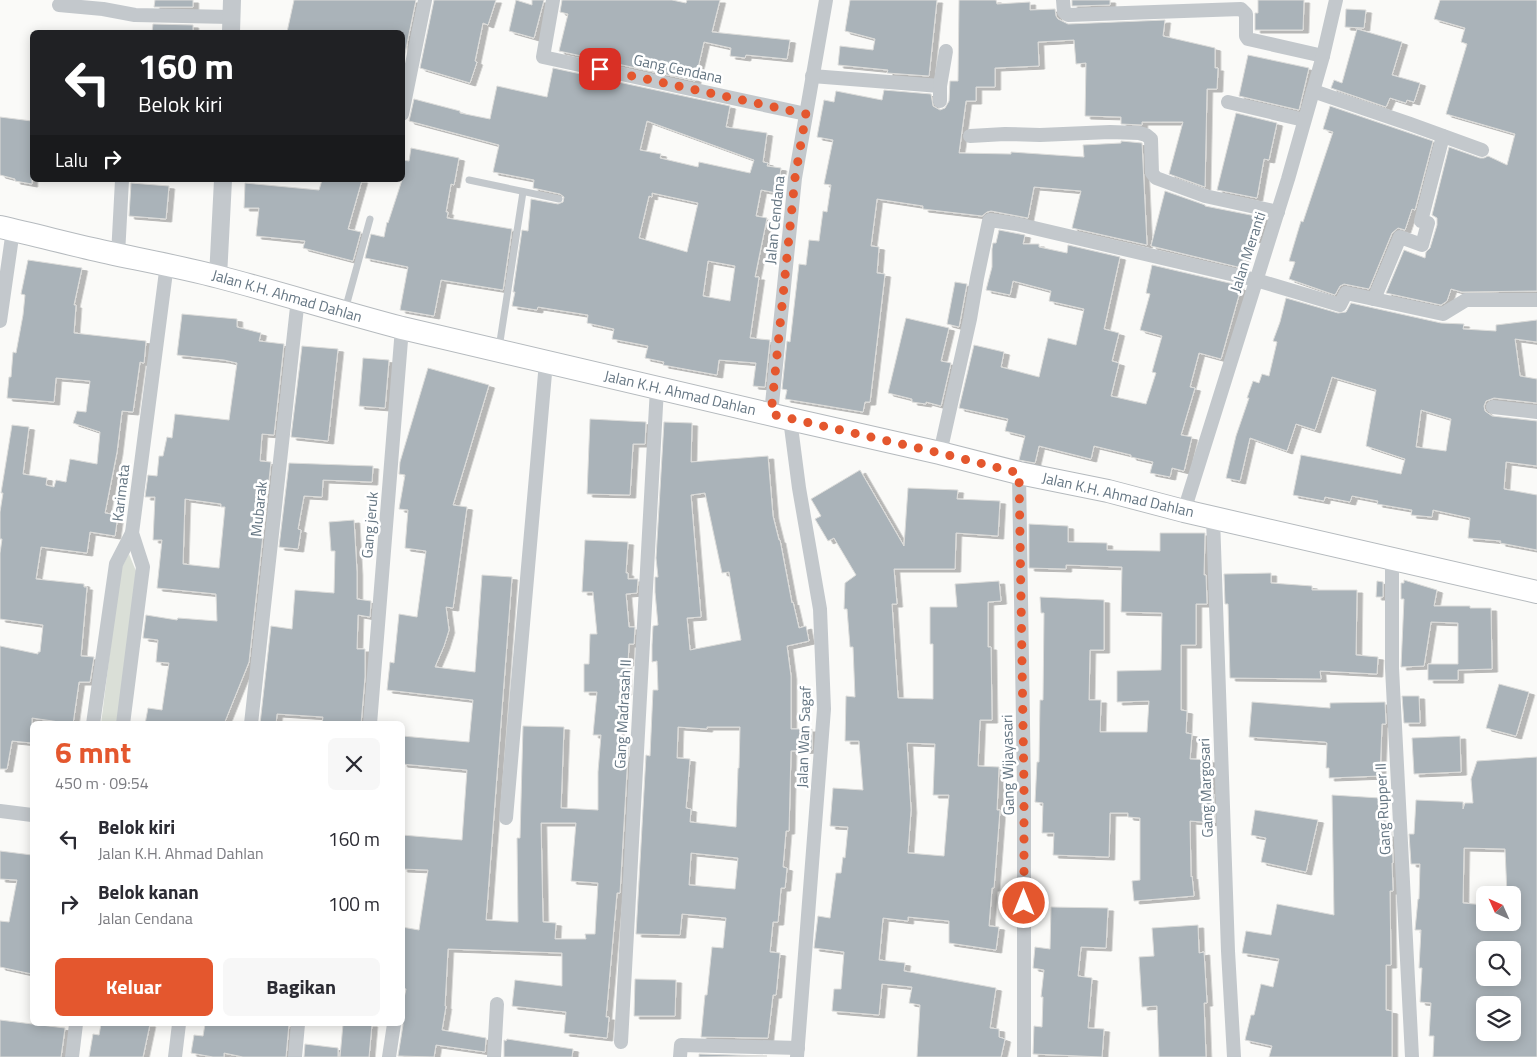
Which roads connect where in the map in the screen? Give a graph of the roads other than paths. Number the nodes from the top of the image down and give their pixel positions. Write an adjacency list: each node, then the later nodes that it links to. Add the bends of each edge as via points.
1 (424, 0): 13 (street)
2 (553, 0): 16 (street, Gang Cendana, via 543,56)
3 (826, 0): 10 (street, Jalan Cendana)
4 (1063, 0): 9 (street, via 1064,12 1068,15 1241,9 1246,14 1248,39)
5 (1336, 0): 9 (street, Jalan Meranti)
6 (59, 5): 7 (street, via 135,15)
7 (231, 17)
8 (946, 51): 11 (street)
9 (1323, 56): 12 (street, Jalan Meranti)
10 (812, 76): 11 (street); 16 (street, Jalan Cendana)
11 (940, 86): 14 (street)
12 (1313, 92): 17 (street, Jalan Meranti); 19 (street)
13 (405, 98)
14 (940, 102)
15 (1228, 102): 17 (street)
16 (806, 114): 44 (street, Jalan Cendana, via 795,178)
17 (1304, 120): 26 (street, Jalan Meranti)
18 (970, 136): 26 (street, via 1110,132 1146,135 1151,140 1152,174 1156,178 1205,196)
19 (1443, 136): 20 (street); 34 (street, via 1421,221 1428,222 1422,245 1400,237)
20 (1482, 150)
21 (469, 180): 24 (lane)
22 (122, 182): 29 (street)
23 (223, 182): 31 (street)
24 (523, 192): 25 (lane); 39 (lane)
25 (559, 199)
26 (1278, 212): 32 (street, Jalan Meranti)
27 (370, 219): 36 (lane)
28 (7, 228): 29 (main road, Jalan K.H. Ahmad Dahlan); 37 (street)
29 (118, 255): 30 (main road, Jalan K.H. Ahmad Dahlan)
30 (167, 264): 31 (main road, Jalan K.H. Ahmad Dahlan); 49 (street, Karimata)
31 (218, 277): 33 (main road, Jalan K.H. Ahmad Dahlan)
32 (1256, 280): 34 (street, via 1340,305 1346,293); 45 (street, via 990,220); 47 (street, Jalan Meranti)
33 (298, 298): 36 (main road, Jalan K.H. Ahmad Dahlan); 54 (street, Mubarak)
34 (1374, 299): 35 (street, via 1443,314 1466,300)
35 (1537, 300)
36 (344, 313): 38 (main road, Jalan K.H. Ahmad Dahlan)
37 (0, 321)
38 (402, 328): 39 (main road, Jalan K.H. Ahmad Dahlan); 55 (street, Gang jeruk)
39 (499, 351): 40 (main road, Jalan K.H. Ahmad Dahlan)
40 (546, 362): 41 (main road, Jalan K.H. Ahmad Dahlan); 58 (street)
41 (657, 388): 44 (main road, Jalan K.H. Ahmad Dahlan); 64 (street, Gang Madrasah II)
42 (1493, 408): 43 (street)
43 (1537, 412)
44 (780, 417): 45 (main road, Jalan K.H. Ahmad Dahlan); 65 (street, Jalan Wan Sagaf, via 799,488 820,609 824,709)
45 (940, 453): 46 (main road, Jalan K.H. Ahmad Dahlan)
46 (1019, 473): 47 (main road, Jalan K.H. Ahmad Dahlan); 72 (street, Gang Wijayasari)
47 (1184, 511): 48 (main road, Jalan K.H. Ahmad Dahlan)
48 (1213, 518): 50 (main road, Jalan K.H. Ahmad Dahlan); 73 (street, Gang Margosari)
49 (132, 533): 52 (street, via 116,564); 53 (street, Karimata, via 143,567)
50 (1392, 559): 51 (main road, Jalan K.H. Ahmad Dahlan); 74 (street, Gang Rupper II, via 1392,668)
51 (1537, 592)
52 (93, 721)
53 (123, 721)
54 (251, 721)
55 (370, 721)
56 (0, 811): 57 (street)
57 (30, 815)
58 (506, 818)
59 (497, 1004): 70 (street)
60 (76, 1026): 66 (street)
61 (179, 1026): 67 (street)
62 (298, 1026): 68 (street)
63 (394, 1026): 69 (street)
64 (621, 1042)
65 (798, 1052): 71 (street, via 681,1045)
66 (72, 1057)
67 (176, 1057)
68 (295, 1057)
69 (389, 1057)
70 (494, 1057)
71 (680, 1057)
72 (1024, 1057)
73 (1234, 1057)
74 (1412, 1057)

